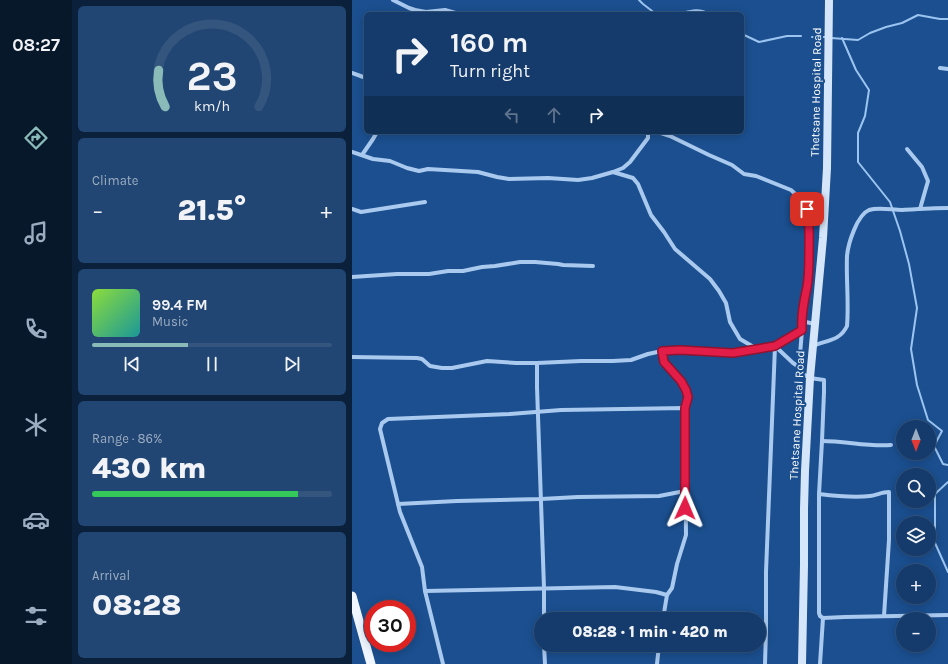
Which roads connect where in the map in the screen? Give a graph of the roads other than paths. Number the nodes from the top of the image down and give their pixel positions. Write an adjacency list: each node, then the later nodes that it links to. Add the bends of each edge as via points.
1 (393, 0): 4 (street, via 409,8)
2 (829, 0): 24 (main road, Thetsane Hospital Road, via 827,168)
3 (426, 12): 5 (street)
4 (426, 12)
5 (452, 12)
6 (940, 68): 7 (street)
7 (948, 69)
8 (352, 73): 9 (street)
9 (364, 77)
10 (376, 134): 15 (street)
11 (648, 134): 16 (street, via 648,138 630,162)
12 (664, 134): 23 (street, via 732,165 744,174 791,190 804,202 809,226 809,258)
13 (907, 149): 20 (street, via 922,167 928,181)
14 (352, 152): 15 (street)
15 (362, 155): 16 (street, via 419,171 428,169 478,172 509,178 578,180)
16 (613, 172): 28 (street, via 633,178 638,184 651,215 675,249 710,280 726,303 730,322 740,339)
17 (425, 202): 19 (street, via 360,212)
18 (948, 208): 20 (street)
19 (352, 209)
20 (920, 209): 27 (street, via 876,209 865,212 858,221 847,254 847,326 835,339)
21 (593, 266): 22 (street, via 520,262 463,271)
22 (352, 277)
23 (801, 321): 24 (street); 25 (street)
24 (815, 324): 27 (main road, Thetsane Hospital Road)
25 (802, 330): 26 (street); 32 (street)
26 (775, 346): 28 (street); 32 (street); 57 (street)
27 (813, 346): 33 (main road, Thetsane Hospital Road)
28 (757, 349): 29 (street, via 733,353)
29 (662, 351): 31 (street, via 614,362); 34 (street, via 664,362 686,390 688,397)
30 (352, 357): 31 (street, via 417,358 430,366 442,368 488,361)
31 (538, 364): 35 (street)
32 (799, 367): 33 (street, via 803,374)
33 (810, 378): 36 (street, via 824,380); 58 (main road, Thetsane Hospital Road, via 805,471)
34 (685, 408): 35 (street); 38 (street)
35 (538, 412): 40 (street); 41 (street, via 388,419 382,423 380,429)
36 (822, 441): 37 (street); 39 (street)
37 (891, 445)
38 (686, 491): 40 (street, via 659,496); 44 (street, via 686,535 672,588)
39 (819, 494): 49 (street, via 870,496 889,492); 50 (street, via 819,613)
40 (541, 499): 41 (street); 42 (street)
41 (398, 504): 43 (street, via 422,567)
42 (544, 588): 43 (street); 44 (street, via 615,587); 46 (street)
43 (425, 591): 54 (street)
44 (667, 595): 47 (street)
45 (352, 596): 53 (main road)
46 (544, 612)
47 (664, 612)
48 (948, 615): 49 (street)
49 (884, 616): 50 (street)
50 (823, 618): 59 (street)
51 (544, 652): 55 (street)
52 (658, 652): 56 (street)
53 (371, 664)
54 (443, 664)
55 (545, 664)
56 (657, 664)
57 (765, 664)
58 (802, 664)
59 (820, 664)

